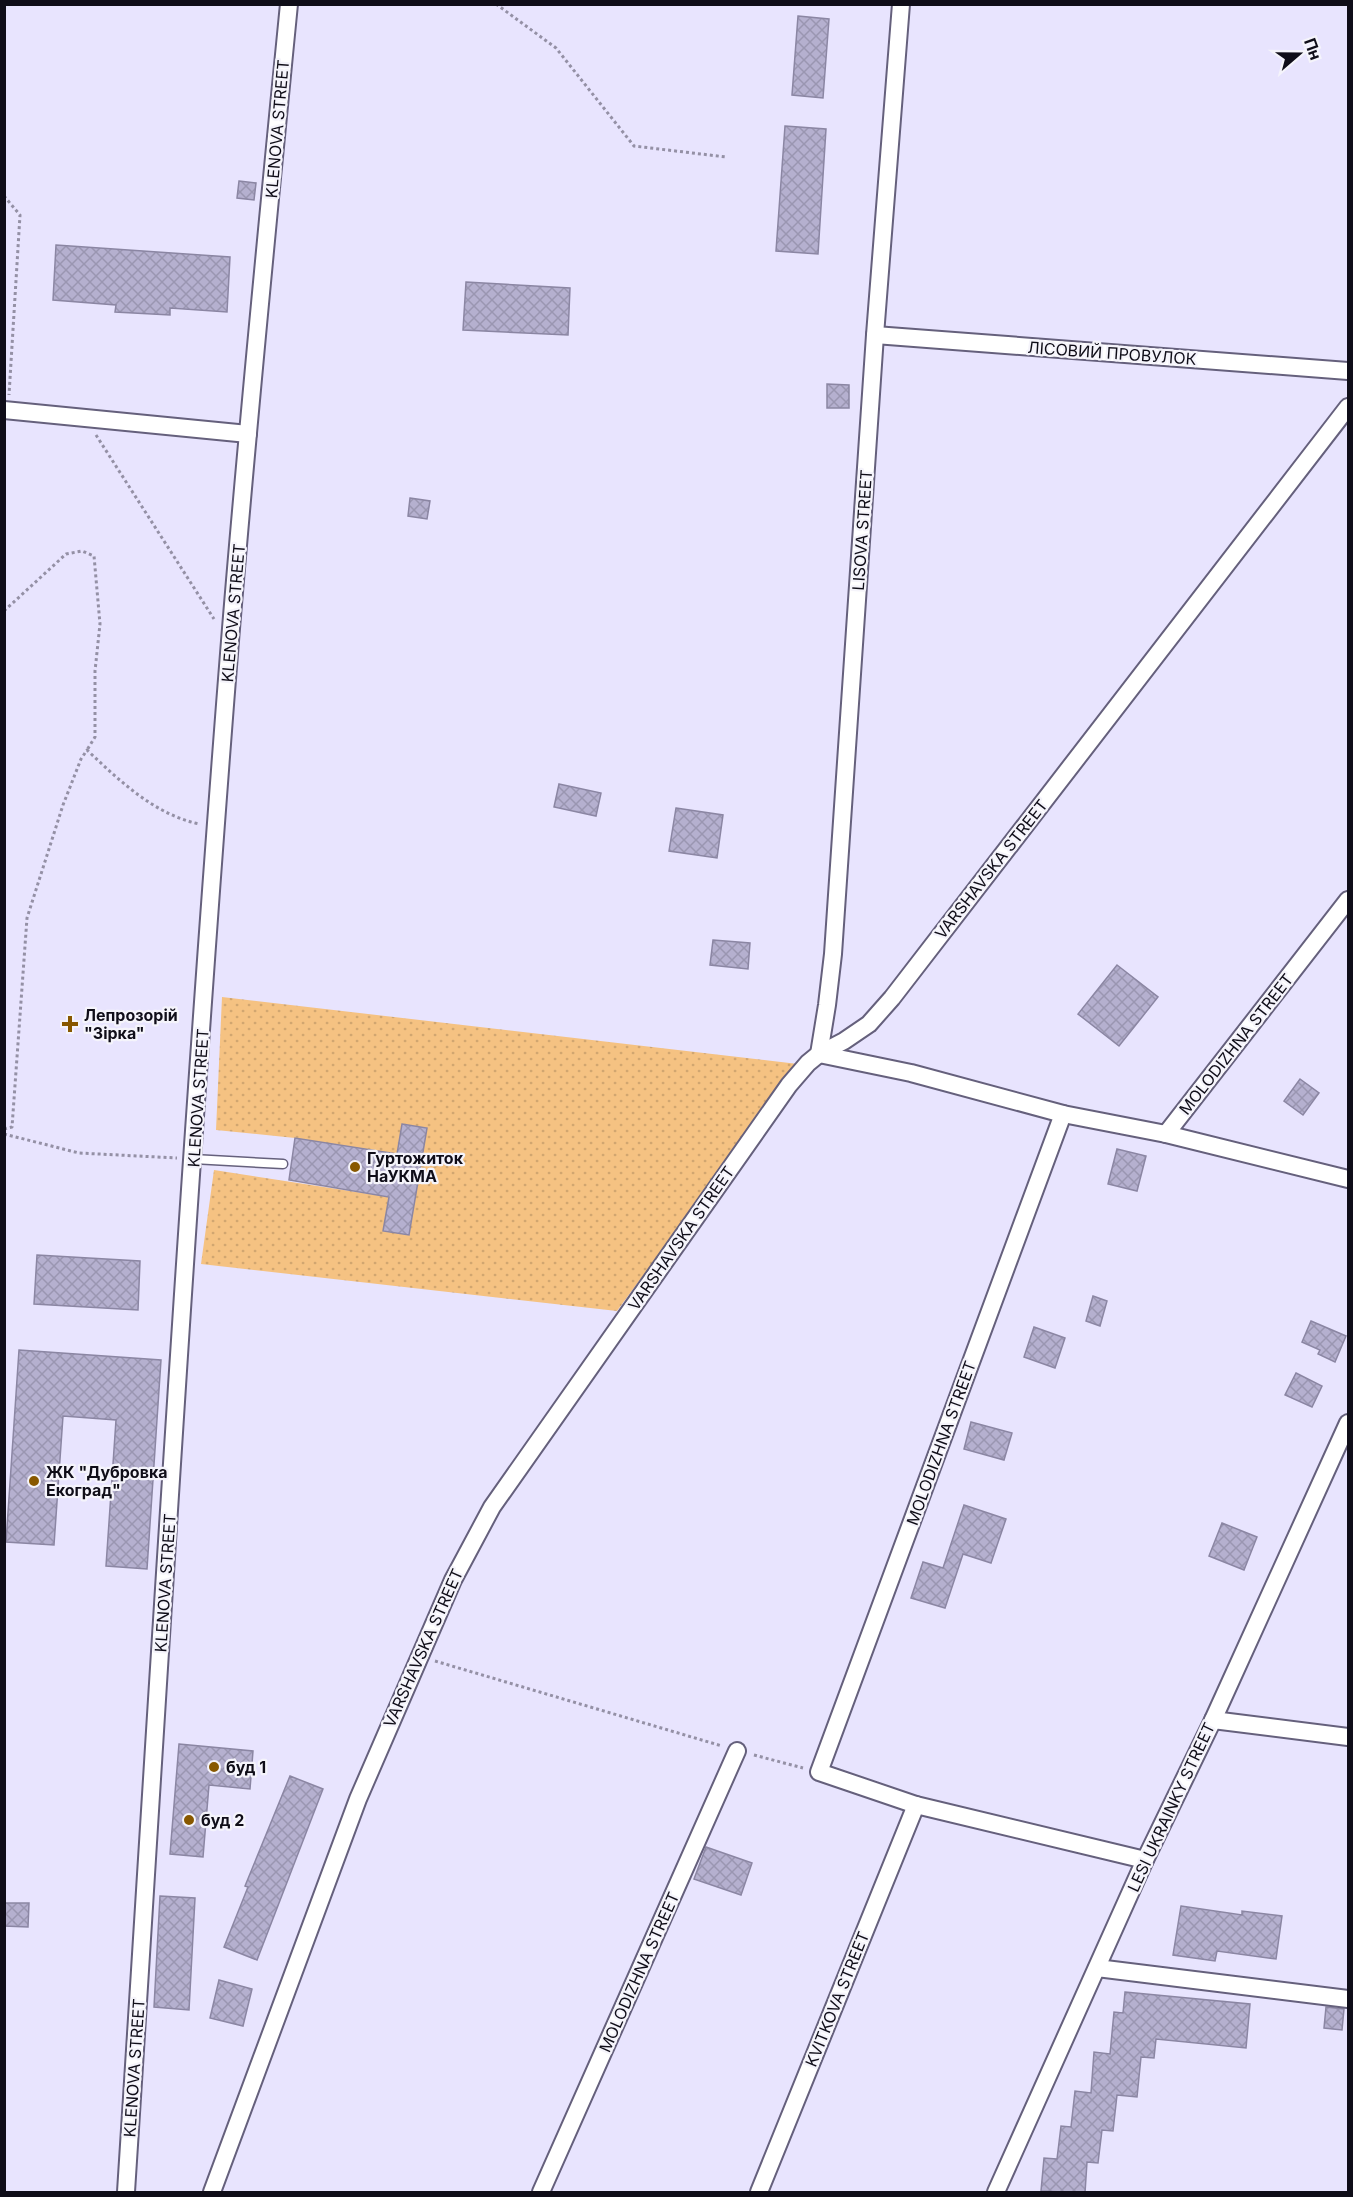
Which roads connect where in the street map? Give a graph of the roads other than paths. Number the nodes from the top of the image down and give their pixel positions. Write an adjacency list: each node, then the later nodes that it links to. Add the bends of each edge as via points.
1 (289, 4): 7 (street, KLENOVA STREET)
2 (901, 4): 3 (street, LISOVA STREET)
3 (875, 334): 4 (street, ЛІСОВИЙ ПРОВУЛОК); 9 (street, LISOVA STREET, via 832,954)
4 (1348, 371)
5 (1348, 407): 9 (street, VARSHAVSKA STREET, via 892,998 857,1033)
6 (6, 411): 7 (street)
7 (248, 434): 12 (street, KLENOVA STREET)
8 (1348, 900): 11 (street, MOLODIZHNA STREET)
9 (819, 1054): 10 (street, via 911,1073); 24 (street, VARSHAVSKA STREET, via 780,1096 511,1478 472,1542 418,1656 358,1799)
10 (1063, 1114): 11 (street); 19 (street, MOLODIZHNA STREET, via 819,1772)
11 (1166, 1134): 14 (street)
12 (193, 1159): 13 (lane); 23 (street, KLENOVA STREET)
13 (283, 1164)
14 (1348, 1179)
15 (1348, 1423): 16 (street, LESI UKRAINKY STREET)
16 (1213, 1720): 17 (street); 20 (street, LESI UKRAINKY STREET)
17 (1348, 1737)
18 (737, 1751): 25 (street, MOLODIZHNA STREET)
19 (916, 1805): 20 (street); 26 (street, KVITKOVA STREET)
20 (1145, 1860): 21 (street, LESI UKRAINKY STREET)
21 (1097, 1968): 22 (street); 27 (street, LESI UKRAINKY STREET)
22 (1348, 1999)
23 (126, 2193)
24 (212, 2193)
25 (541, 2193)
26 (759, 2193)
27 (996, 2193)

